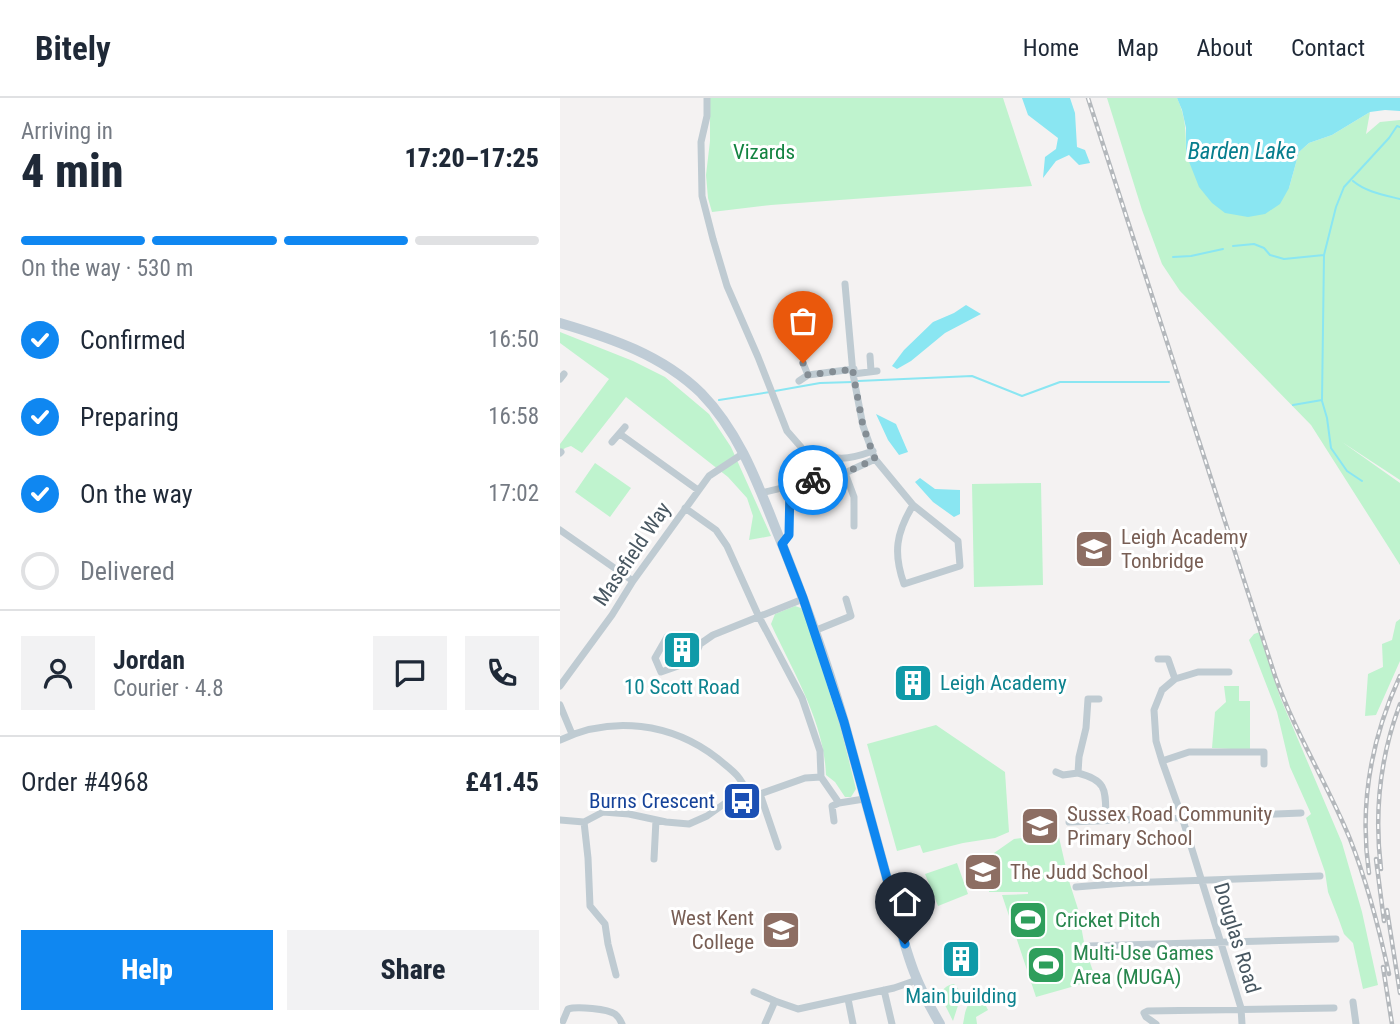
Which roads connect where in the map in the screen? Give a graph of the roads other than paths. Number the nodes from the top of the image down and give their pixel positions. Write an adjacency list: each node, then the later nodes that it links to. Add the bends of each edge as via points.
1 (707, 98): 14 (street, via 701,142 702,196 727,286 787,431 801,447)
2 (845, 284): 6 (street)
3 (560, 323): 11 (street, via 620,343 680,376 715,410)
4 (870, 356): 6 (street, via 874,371)
5 (803, 363): 7 (street)
6 (854, 371): 7 (street); 12 (street, via 863,426)
7 (808, 375): 8 (street)
8 (799, 381)
9 (612, 442): 16 (street, via 623,430)
10 (811, 449): 12 (street, via 835,458)
11 (744, 453): 16 (street, Masefield Way, via 717,469); 17 (street)
12 (874, 455): 13 (street); 18 (street)
13 (845, 473): 14 (street); 20 (street, via 854,496)
14 (813, 481): 15 (street)
15 (790, 486): 17 (street); 22 (street, via 789,535)
16 (698, 490): 19 (street, Masefield Way)
17 (761, 493): 22 (street)
18 (913, 505): 24 (street, via 896,548); 24 (street, via 958,541 960,566)
19 (685, 508): 23 (street, Masefield Way); 28 (street, via 716,530 727,546)
20 (854, 526)
21 (560, 530): 23 (street)
22 (782, 544): 26 (street)
23 (633, 581): 36 (street, Masefield Way)
24 (904, 584): 25 (street)
25 (908, 593)
26 (803, 598): 28 (street); 29 (street)
27 (846, 599): 29 (street, via 851,616)
28 (759, 617): 30 (street, via 715,634 700,645 691,665 661,676 654,658); 49 (street, via 802,698 820,751)
29 (814, 631): 52 (street)
30 (667, 637)
31 (1169, 650): 33 (street)
32 (1158, 659): 33 (street)
33 (1168, 659): 37 (street)
34 (560, 668): 36 (street)
35 (1229, 672): 37 (street, via 1198,672)
36 (568, 674): 38 (street, Masefield Way)
37 (1175, 679): 45 (street, Douglas Road, via 1162,690 1154,710)
38 (560, 686)
39 (1079, 698): 40 (street)
40 (1088, 699): 41 (street); 48 (street)
41 (1099, 699)
42 (560, 705): 43 (street)
43 (572, 734): 44 (street); 50 (street, via 635,725 672,732 701,746 740,777)
44 (560, 740)
45 (1162, 761): 46 (street, via 1189,752 1264,750); 55 (street, Douglas Road)
46 (1264, 764)
47 (1056, 772): 48 (street)
48 (1078, 773): 58 (street, via 1094,777 1102,785)
49 (821, 777): 51 (street, via 804,778); 53 (street)
50 (748, 794): 51 (street); 57 (street, via 689,824)
51 (760, 794): 62 (street)
52 (864, 799): 53 (street); 71 (street)
53 (839, 803): 59 (street, via 832,806)
54 (1301, 813): 55 (street)
55 (1182, 817): 58 (street); 65 (street, Douglas Road)
56 (560, 820): 60 (street)
57 (656, 820): 60 (street, via 603,812); 63 (street)
58 (1107, 820): 61 (street)
59 (834, 821)
60 (584, 822): 70 (street, via 590,906 606,923)
61 (1069, 822)
62 (778, 847)
63 (654, 859)
64 (1320, 876): 65 (street)
65 (1201, 880): 66 (street); 68 (street, Douglas Road)
66 (1076, 887)
67 (1336, 939): 68 (street)
68 (1221, 944): 69 (street); 78 (street, Douglas Road)
69 (1088, 946)
70 (616, 975)
71 (917, 980): 72 (street); 84 (street)
72 (884, 990): 74 (street); 83 (street)
73 (754, 992): 75 (street)
74 (848, 999): 75 (street, via 798,1009); 82 (street)
75 (775, 1001): 81 (street)
76 (1353, 1002): 87 (street)
77 (1334, 1008): 78 (street)
78 (1241, 1009): 85 (street, via 1144,1013); 86 (street, Douglas Road)
79 (563, 1021): 80 (street, via 574,1007 612,1012)
80 (622, 1024)
81 (765, 1024)
82 (853, 1024)
83 (892, 1024)
84 (940, 1024)
85 (1156, 1024)
86 (1242, 1024)
87 (1356, 1024)

